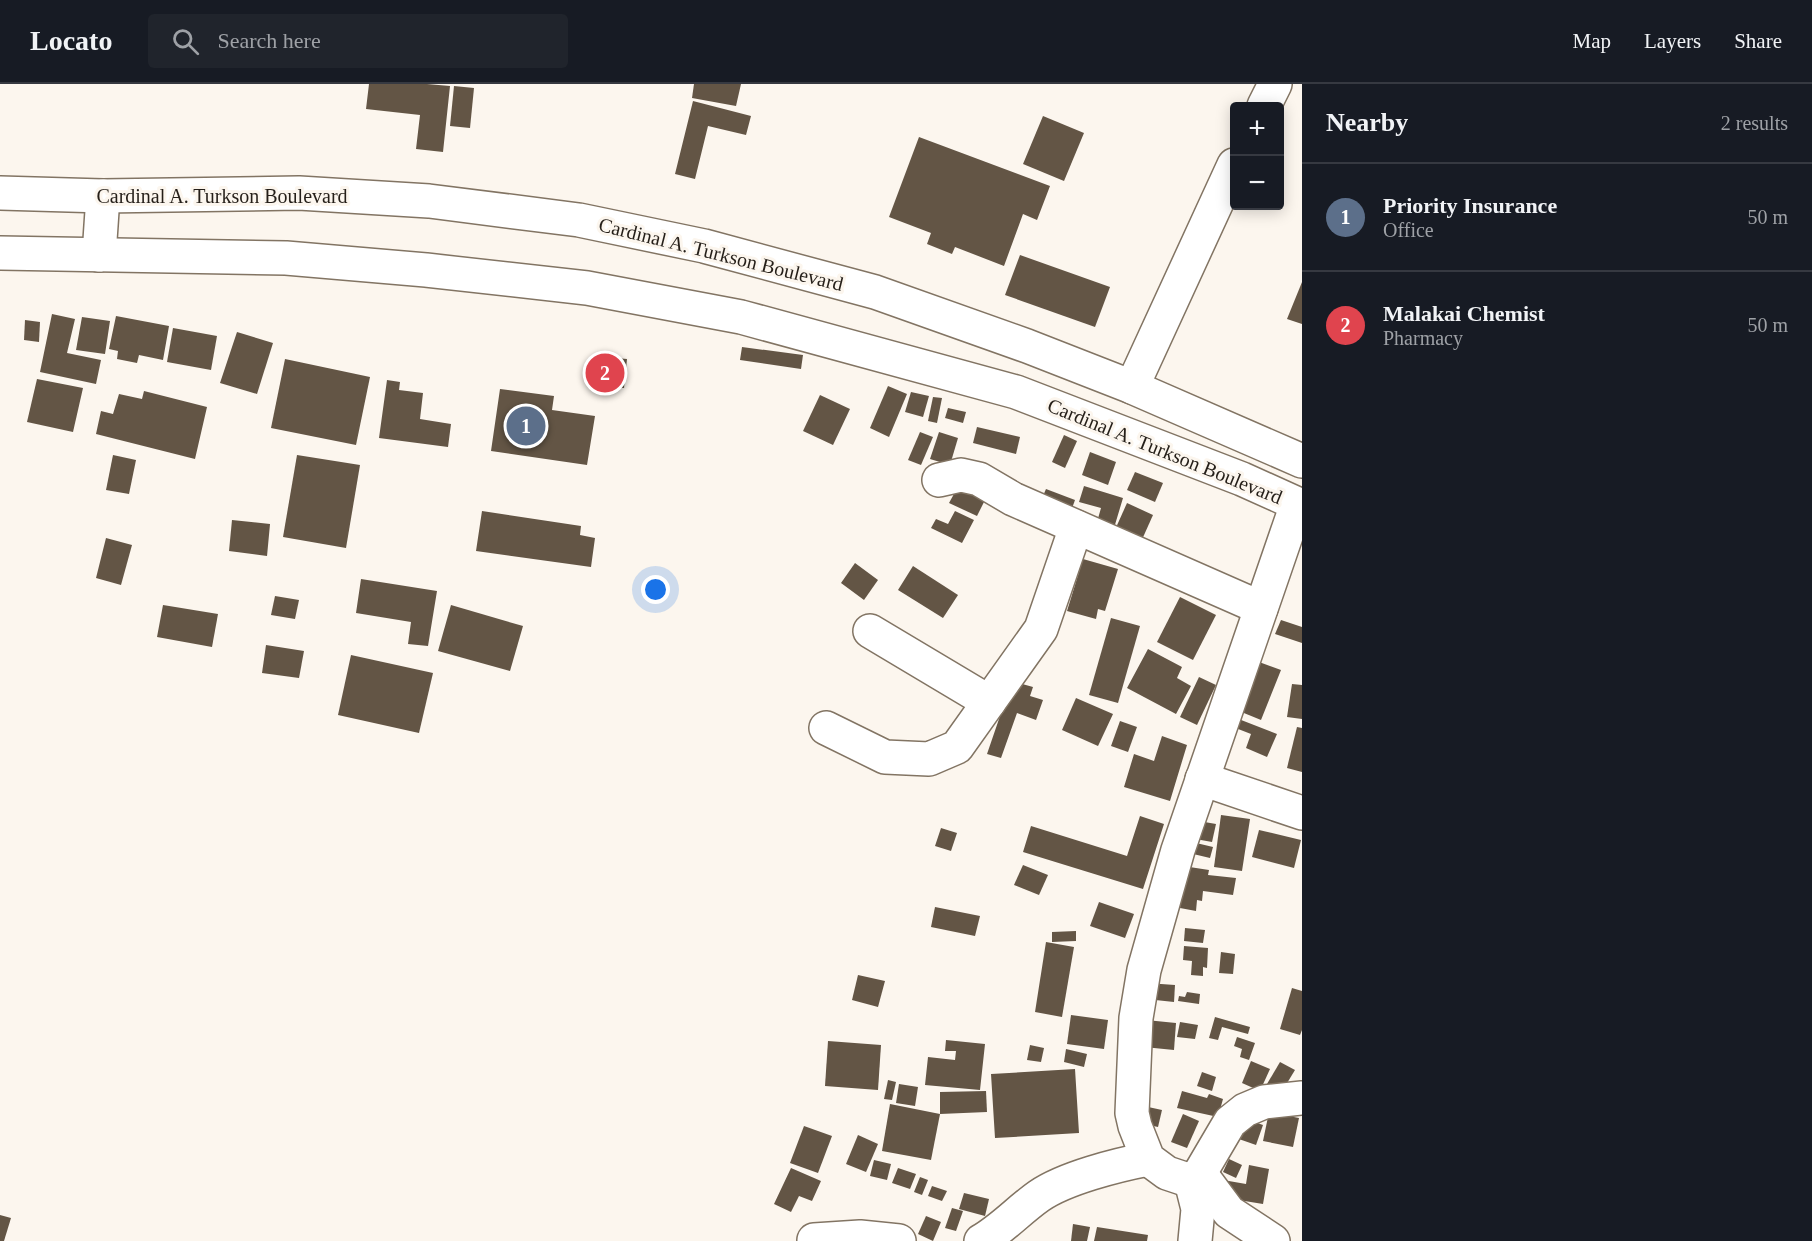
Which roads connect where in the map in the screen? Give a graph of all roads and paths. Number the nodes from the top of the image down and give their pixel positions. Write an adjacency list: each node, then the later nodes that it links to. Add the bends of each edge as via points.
1 (1275, 84): 2 (street)
2 (1266, 102)
3 (1230, 174): 8 (street)
4 (0, 188): 5 (street, Cardinal A. Turkson Boulevard)
5 (103, 196): 7 (street); 8 (street, Cardinal A. Turkson Boulevard, via 298,193 429,201 579,220 704,246 875,292)
6 (0, 253): 7 (street, Cardinal A. Turkson Boulevard)
7 (99, 255): 11 (street, Cardinal A. Turkson Boulevard, via 286,258 426,270 587,288 741,316 1016,392)
8 (1132, 387): 9 (street, Cardinal A. Turkson Boulevard)
9 (1290, 455): 11 (street)
10 (939, 480): 13 (street, via 961,475 979,479)
11 (1261, 488): 12 (street, Cardinal A. Turkson Boulevard)
12 (1299, 505): 14 (street)
13 (1076, 527): 14 (street); 16 (street, via 1041,629)
14 (1261, 608): 18 (street)
15 (870, 631): 16 (street)
16 (989, 702): 17 (street, via 957,747 929,759 885,757)
17 (826, 728)
18 (1202, 780): 19 (street); 21 (street, via 1144,970 1136,1018 1132,1113)
19 (1302, 813)
20 (1302, 1098): 22 (street, via 1264,1102 1245,1110 1230,1122)
21 (1148, 1159): 22 (street, via 1167,1173); 25 (street, via 1120,1165 1041,1195)
22 (1195, 1177): 26 (street); 27 (street, via 1229,1212)
23 (814, 1240): 24 (street, via 861,1237)
24 (899, 1241)
25 (981, 1241)
26 (1195, 1241)
27 (1273, 1241)

